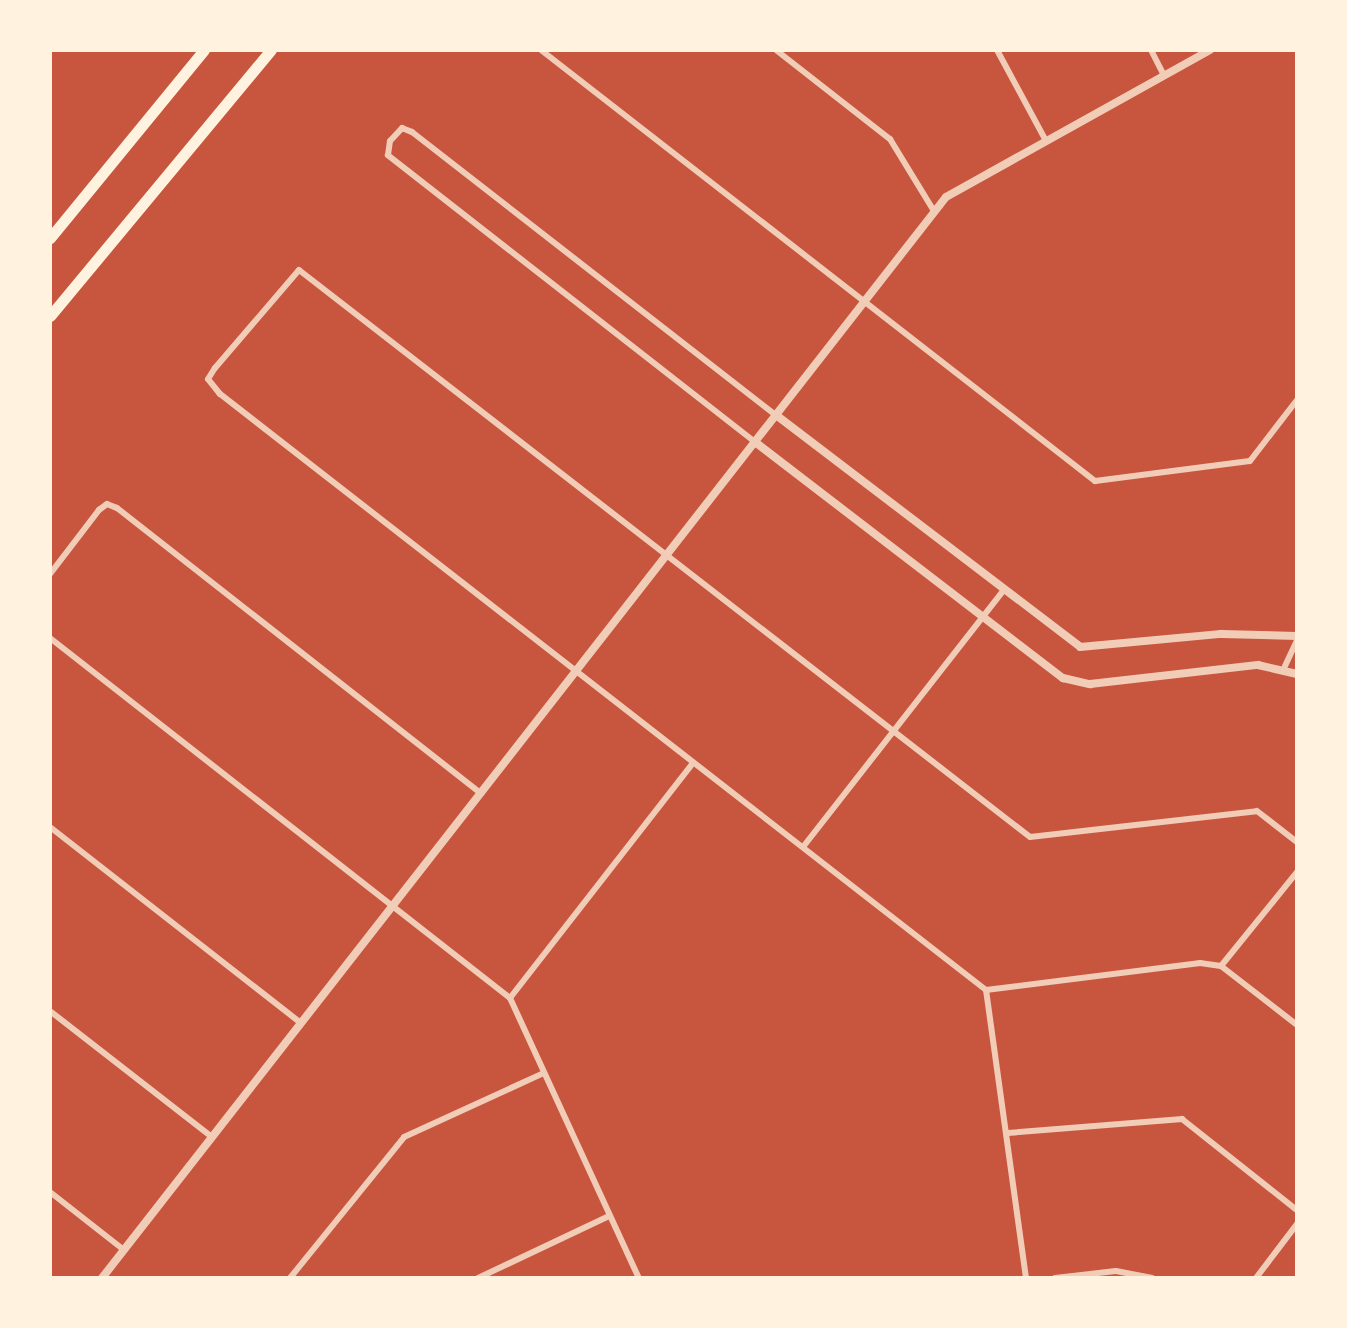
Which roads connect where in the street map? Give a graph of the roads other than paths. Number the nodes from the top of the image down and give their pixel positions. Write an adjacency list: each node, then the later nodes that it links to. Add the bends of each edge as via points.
1 (204, 50): 11 (highway)
2 (271, 50): 13 (highway)
3 (541, 50): 12 (street)
4 (776, 50): 10 (street, via 890,139)
5 (997, 50): 9 (street)
6 (1150, 50): 8 (street)
7 (1210, 50): 8 (street)
8 (1164, 75): 9 (street)
9 (1046, 141): 10 (street, via 951,193)
10 (934, 210): 12 (street)
11 (50, 238)
12 (863, 302): 14 (street, via 1095,481 1250,461); 15 (street)
13 (50, 316)
14 (1297, 400)
15 (776, 415): 16 (street); 16 (street, via 412,132 402,128 390,141 388,155); 19 (street)
16 (755, 442): 17 (street); 20 (street)
17 (668, 552): 24 (street); 24 (street, via 299,270 215,368 208,380 220,394); 26 (street)
18 (50, 574): 28 (street, via 99,510 107,504 117,508)
19 (1003, 590): 20 (street); 22 (street, via 1080,646 1236,633)
20 (982, 618): 23 (street, via 1062,678 1090,684); 26 (street)
21 (50, 638): 33 (street)
22 (1297, 638): 23 (street)
23 (1285, 666): 25 (street)
24 (576, 670): 27 (street); 28 (street)
25 (1297, 674)
26 (895, 730): 30 (street, via 1030,836 1257,811); 31 (street)
27 (693, 762): 31 (street); 36 (street)
28 (480, 792): 33 (street)
29 (50, 827): 38 (street)
30 (1297, 842)
31 (803, 847): 35 (street)
32 (1297, 872): 34 (street)
33 (392, 906): 36 (street); 38 (street)
34 (1221, 966): 35 (street, via 1200,963); 39 (street)
35 (986, 990): 41 (street)
36 (510, 998): 40 (street)
37 (50, 1011): 42 (street)
38 (301, 1023): 42 (street)
39 (1297, 1025)
40 (544, 1073): 45 (street); 49 (street, via 404,1137)
41 (1008, 1134): 44 (street, via 1182,1118); 52 (street)
42 (212, 1136): 47 (street)
43 (50, 1192): 47 (street)
44 (1297, 1210)
45 (610, 1216): 50 (street); 51 (street)
46 (1297, 1224): 55 (street)
47 (124, 1250): 48 (street)
48 (102, 1278)
49 (290, 1278)
50 (478, 1278)
51 (638, 1278)
52 (1026, 1278)
53 (1056, 1278): 54 (street, via 1116,1271)
54 (1152, 1278)
55 (1256, 1278)

